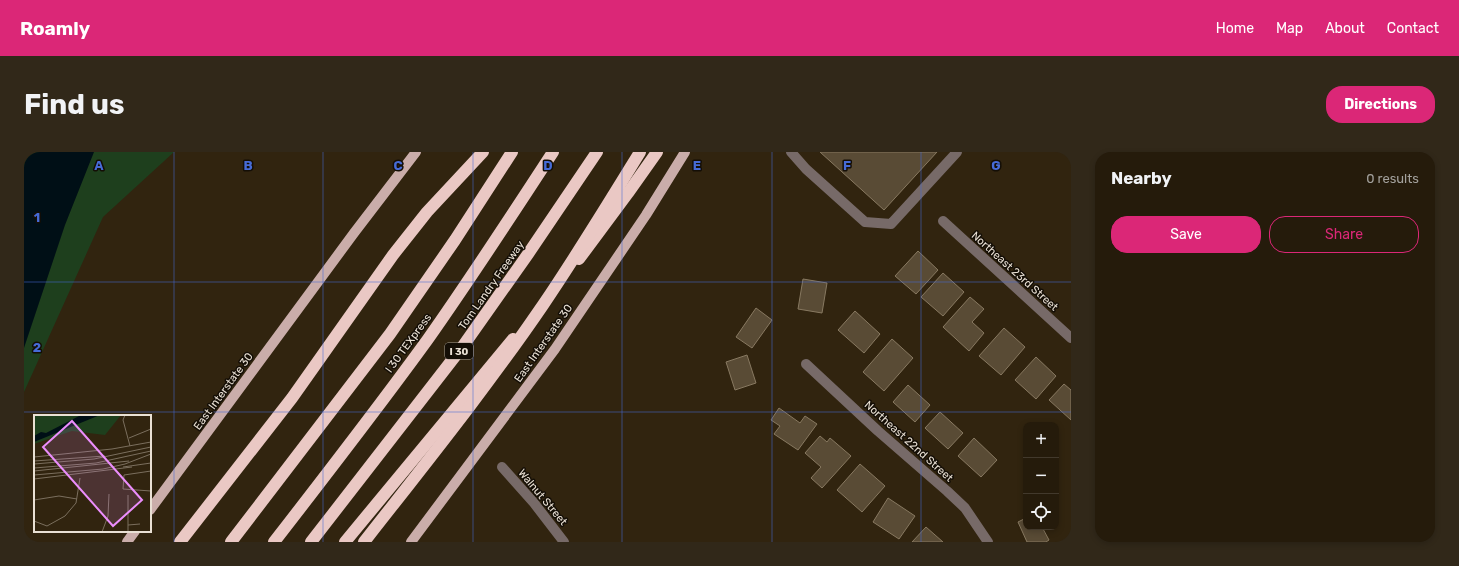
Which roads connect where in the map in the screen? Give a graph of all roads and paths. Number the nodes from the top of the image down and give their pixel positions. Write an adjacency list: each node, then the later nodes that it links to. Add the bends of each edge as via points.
1 (416, 152): 15 (main road, East Interstate 30)
2 (483, 152): 18 (highway, via 427,212 393,254 292,398)
3 (512, 152): 19 (highway, via 390,334)
4 (553, 152): 20 (highway, I 30 TEXpress, via 428,338 362,429)
5 (597, 152): 21 (highway, Tom Landry Freeway / I 30, via 463,346)
6 (640, 152): 23 (highway, bridge, via 586,240 491,378)
7 (657, 152): 22 (highway, via 592,242)
8 (686, 152): 24 (main road, East Interstate 30, via 555,349)
9 (791, 152): 10 (street, via 806,169 865,222 891,224)
10 (957, 152)
11 (943, 221): 12 (street, Northeast 23rd Street)
12 (1071, 338)
13 (806, 364): 26 (street, Northeast 22nd Street, via 965,508)
14 (502, 467): 25 (street, Walnut Street)
15 (151, 509)
16 (134, 532): 17 (main road)
17 (127, 542)
18 (180, 542)
19 (231, 542)
20 (274, 542)
21 (311, 542)
22 (345, 542)
23 (364, 542)
24 (411, 542)
25 (564, 542)
26 (988, 542)

